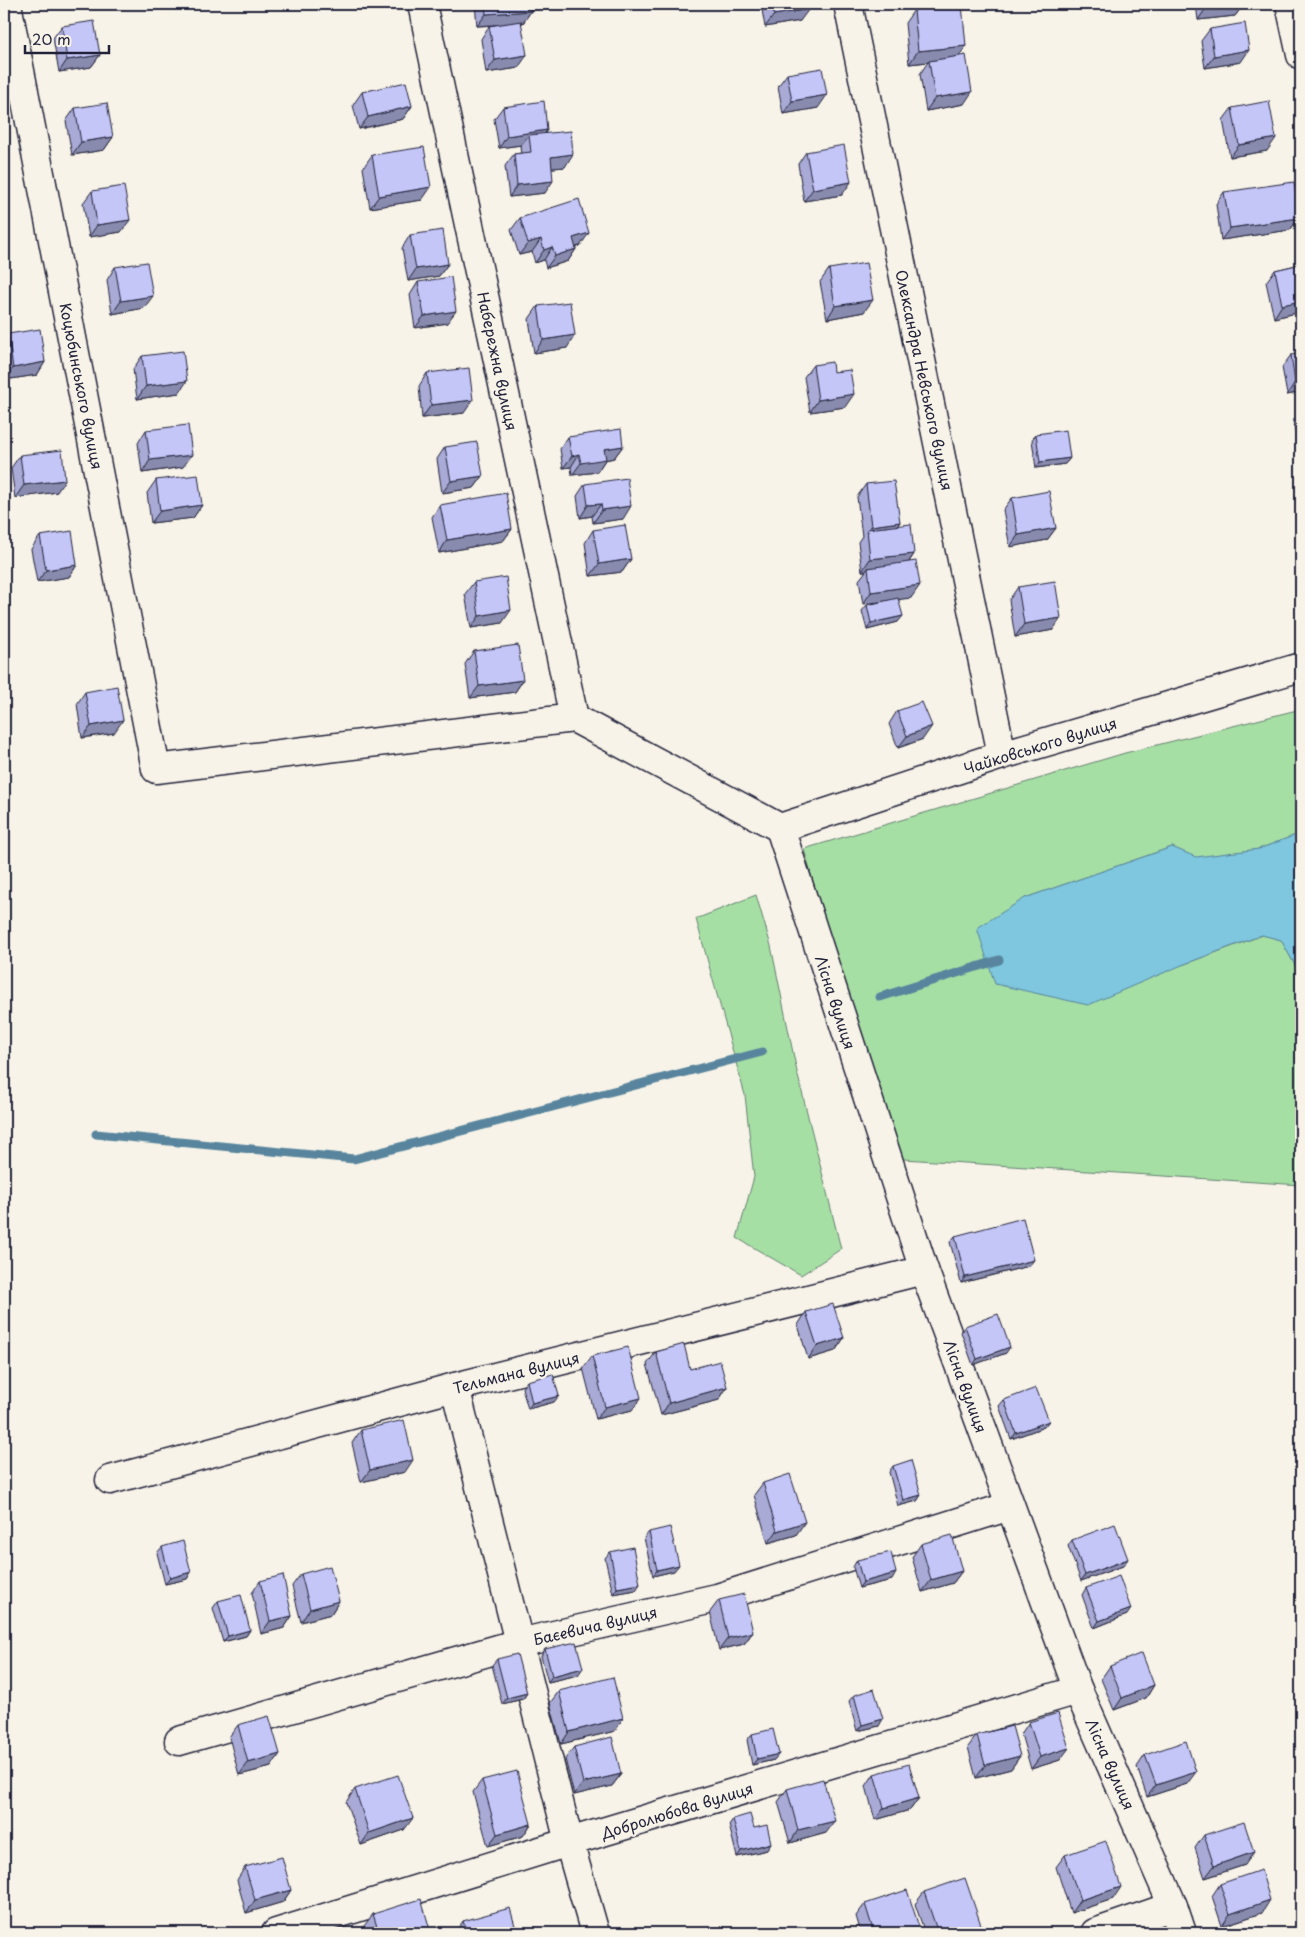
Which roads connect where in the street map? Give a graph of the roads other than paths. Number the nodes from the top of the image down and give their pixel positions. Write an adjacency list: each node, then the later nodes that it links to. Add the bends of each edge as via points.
1 (7, 4): 7 (street, Коцюбинського вулиця, via 156,768)
2 (422, 4): 7 (street, Набережна вулиця)
3 (848, 4): 8 (street, Олександра Невського вулиця)
4 (1290, 4): 5 (street)
5 (1301, 55)
6 (1301, 667): 8 (street, Чайковського вулиця)
7 (574, 718): 9 (street)
8 (1002, 755): 9 (street, Чайковського вулиця)
9 (780, 828): 10 (street, Лісна вулиця)
10 (924, 1270): 11 (street, Тельмана вулиця); 13 (street, Лісна вулиця)
11 (455, 1387): 12 (street, Тельмана вулиця); 14 (street)
12 (110, 1480)
13 (1010, 1506): 14 (street, Баєевича вулиця, via 717,1598); 15 (street, Лісна вулиця)
14 (519, 1643): 16 (street, Баєевича вулиця); 17 (street)
15 (1078, 1690): 17 (street, Добролюбова вулиця); 18 (street, Лісна вулиця)
16 (179, 1741)
17 (569, 1842): 19 (street, Добролюбова вулиця); 20 (street)
18 (1173, 1906): 21 (street); 22 (street, Лісна вулиця)
19 (276, 1933)
20 (595, 1933)
21 (1095, 1933)
22 (1182, 1933)

